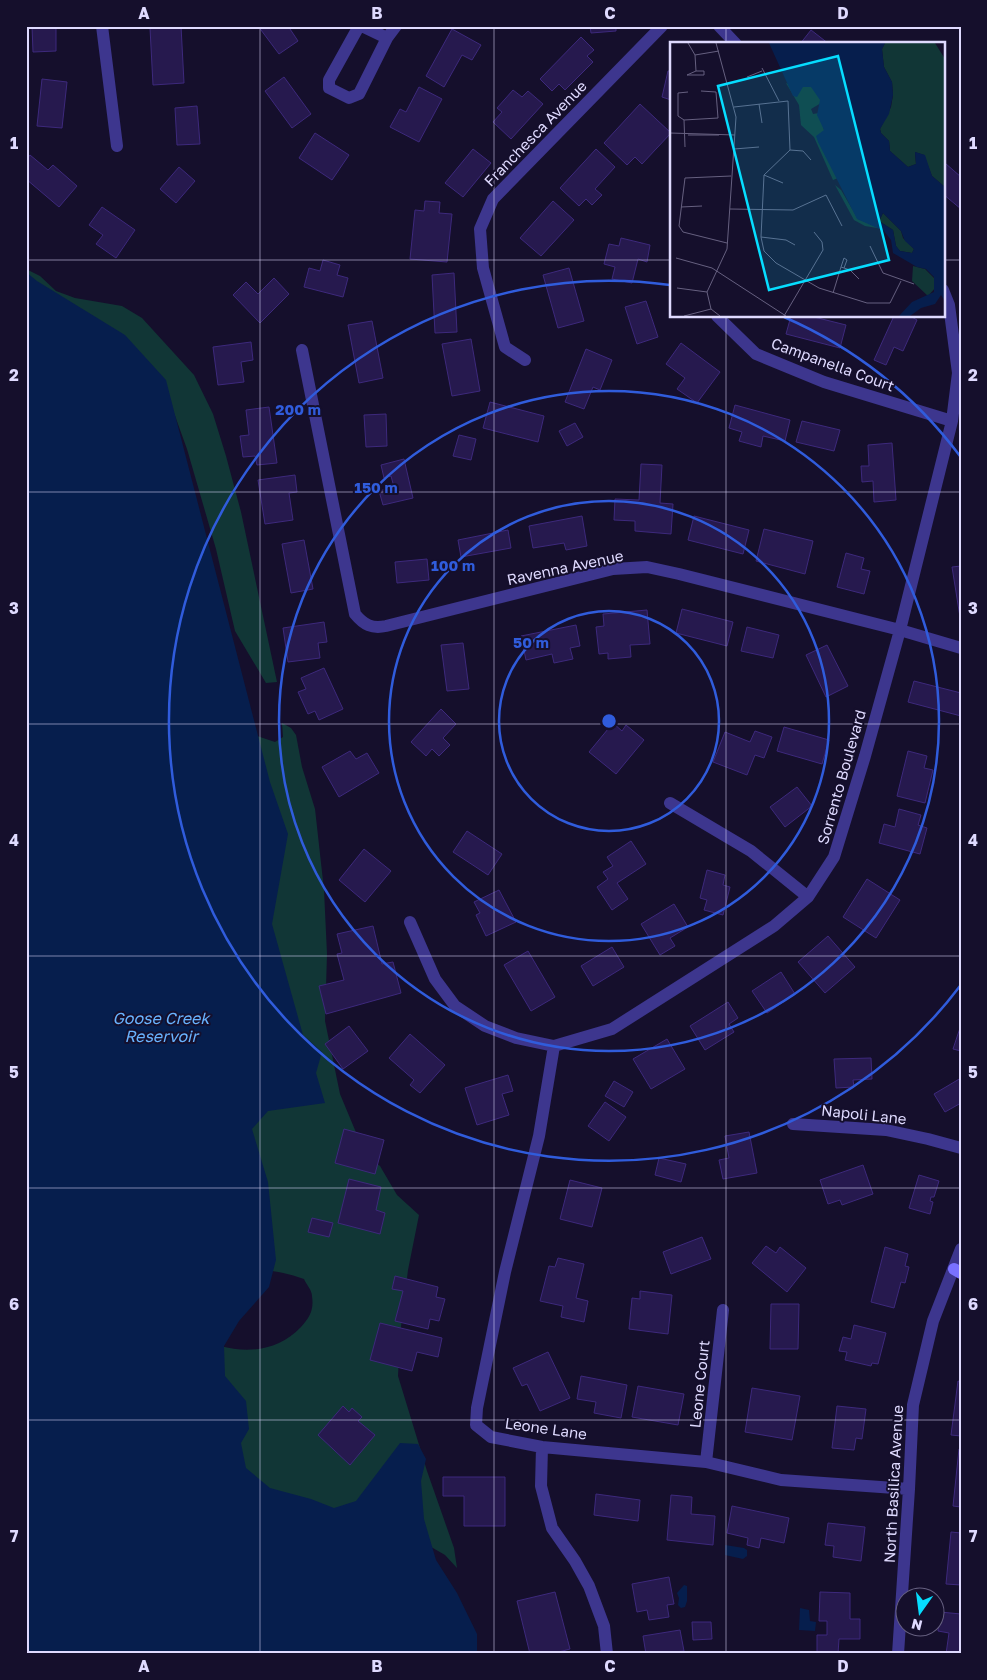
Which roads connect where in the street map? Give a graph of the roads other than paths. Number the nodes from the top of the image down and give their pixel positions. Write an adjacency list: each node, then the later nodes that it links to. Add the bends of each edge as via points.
1 (102, 26): 8 (street)
2 (361, 26): 6 (street); 6 (street, via 329,80 330,88 349,98 359,94)
3 (396, 26): 6 (street)
4 (662, 26): 12 (street, Franchesca Avenue, via 492,200 480,229 483,268 505,347)
5 (719, 26): 7 (street)
6 (387, 38)
7 (734, 42)
8 (117, 146)
9 (944, 292): 13 (street, Sorrento Boulevard, via 949,305 958,373)
10 (719, 318): 13 (street, Campanella Court, via 756,354 824,382)
11 (302, 350): 14 (street, Ravenna Avenue, via 355,614 363,623 381,627 613,569 647,567)
12 (525, 360)
13 (952, 421): 14 (street, Sorrento Boulevard)
14 (900, 630): 15 (street, Ravenna Avenue); 17 (street, Sorrento Boulevard, via 834,857)
15 (961, 648)
16 (670, 803): 17 (street, via 751,851)
17 (808, 896): 19 (street, Sorrento Boulevard, via 774,926 612,1029)
18 (410, 922): 19 (street, Sorrento Boulevard, via 434,979 455,1006 485,1026 516,1038)
19 (554, 1046): 25 (street, Leone Lane, via 539,1136 505,1272 476,1425 491,1437)
20 (793, 1124): 21 (street, Napoli Lane, via 886,1130)
21 (961, 1148)
22 (961, 1248): 23 (street, North Basilica Avenue)
23 (958, 1269): 27 (street, North Basilica Avenue, via 933,1320 913,1405)
24 (723, 1310): 26 (street, Leone Court)
25 (542, 1447): 26 (street, Leone Lane); 28 (street, via 541,1486 552,1528 589,1586 604,1626)
26 (706, 1462): 27 (street, Leone Lane, via 781,1480)
27 (909, 1488): 29 (street, North Basilica Avenue)
28 (607, 1654)
29 (898, 1654)

